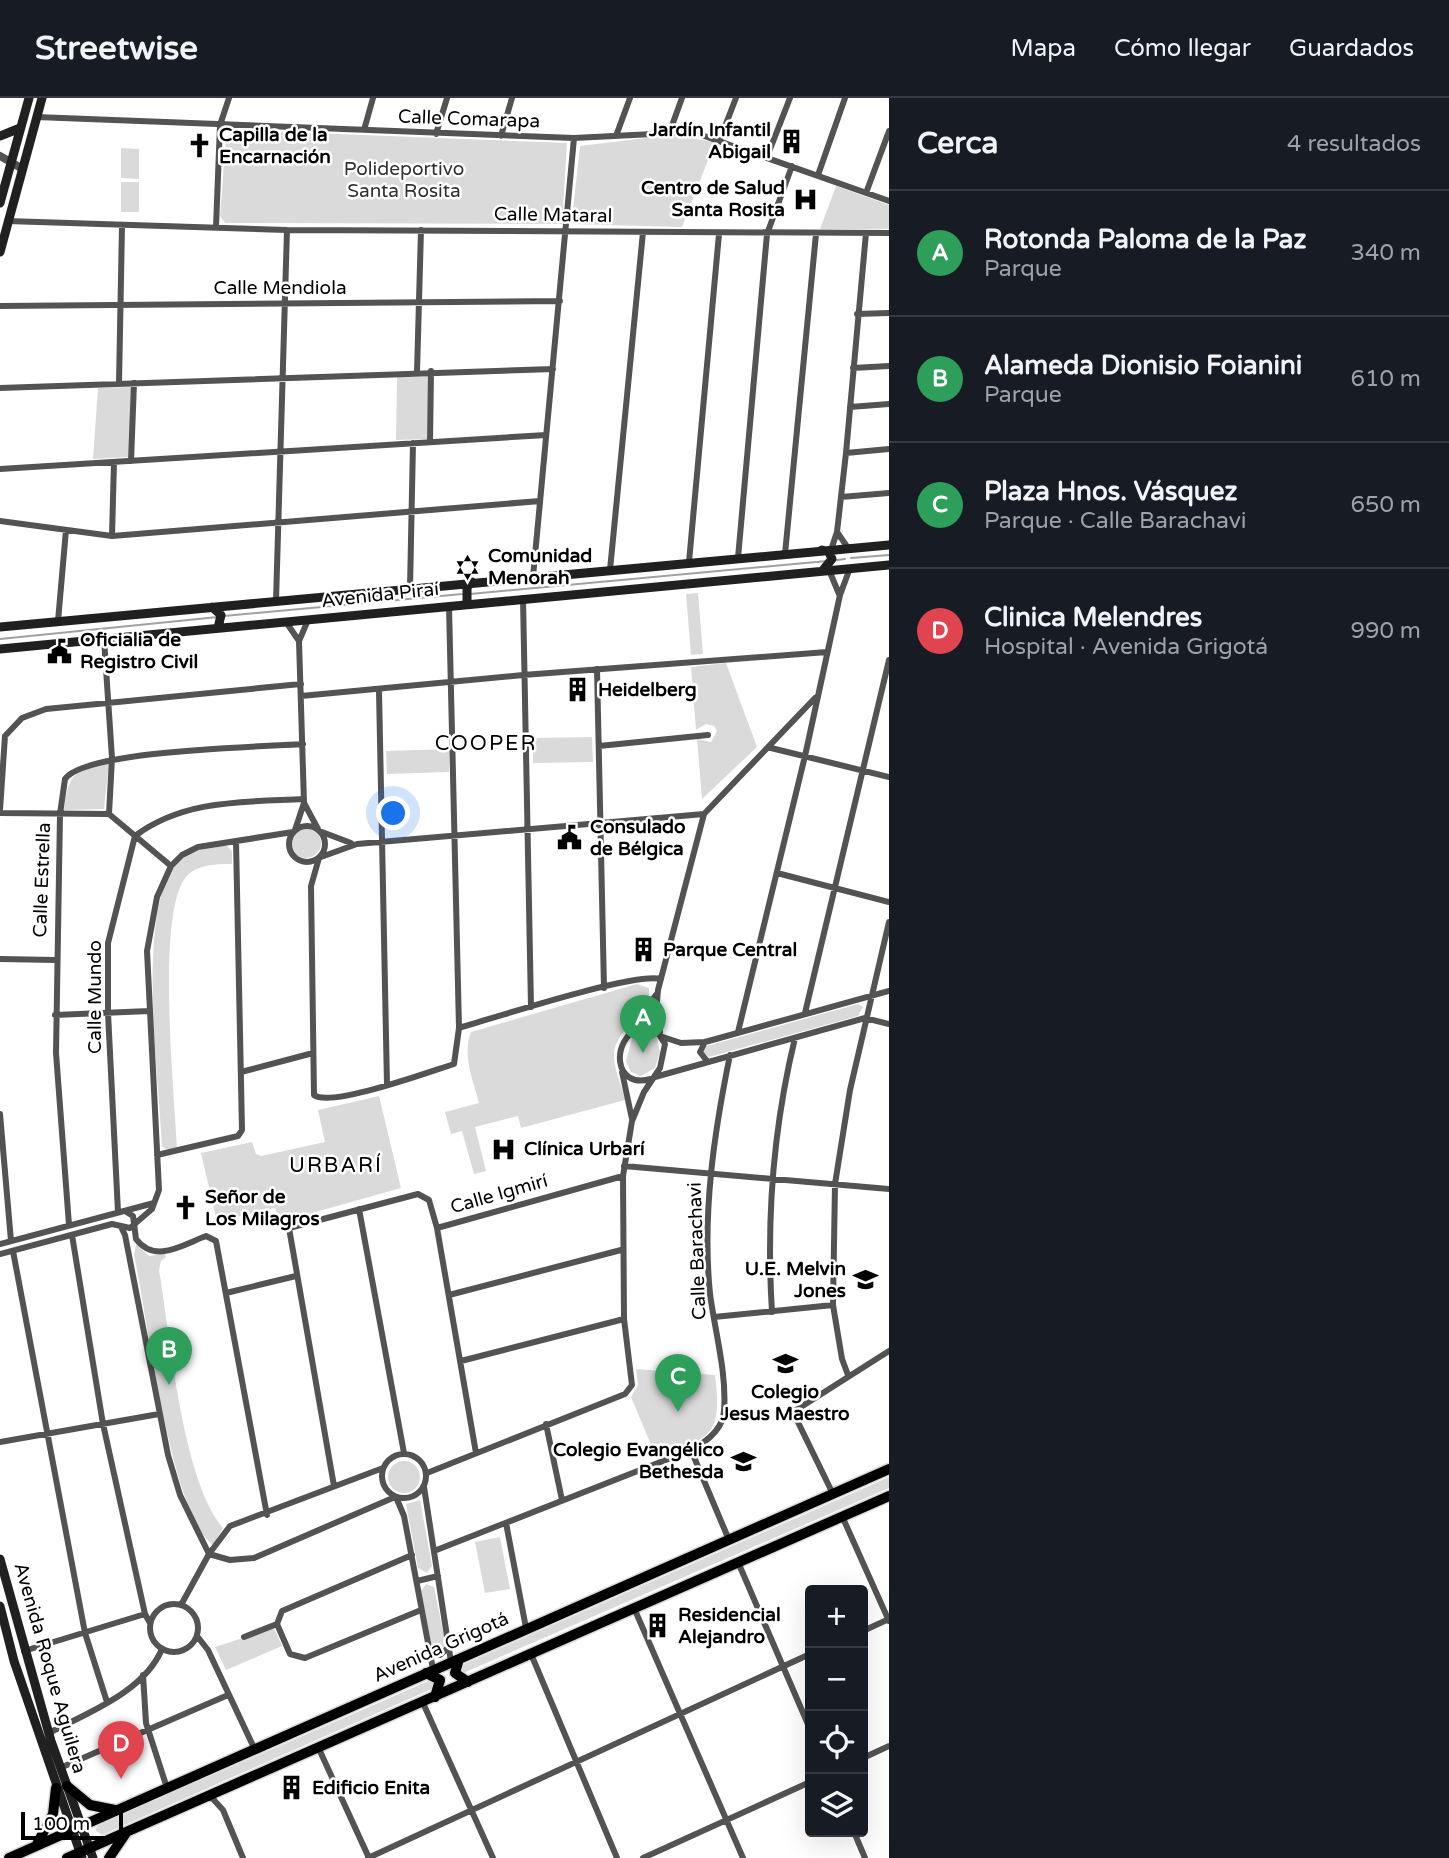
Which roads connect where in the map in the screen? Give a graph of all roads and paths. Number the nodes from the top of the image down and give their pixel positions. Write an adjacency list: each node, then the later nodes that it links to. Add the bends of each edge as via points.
1 (31, 98): 12 (main road); 14 (main road)
2 (42, 98): 12 (main road)
3 (229, 98): 13 (street)
4 (373, 98): 15 (street)
5 (447, 98): 18 (street)
6 (512, 98): 20 (street)
7 (630, 98): 21 (street)
8 (682, 98): 16 (street)
9 (736, 98): 23 (street)
10 (790, 98): 25 (street)
11 (845, 98): 29 (street)
12 (36, 117): 13 (street, Calle Comarapa); 28 (main road)
13 (220, 125): 15 (street, Calle Comarapa); 36 (street)
14 (20, 128): 19 (main road); 26 (main road)
15 (363, 130): 18 (street, Calle Comarapa)
16 (670, 131): 21 (street, Calle Comarapa); 23 (street, Calle Comarapa)
17 (889, 131): 31 (street)
18 (436, 134): 20 (street, Calle Comarapa)
19 (0, 136)
20 (501, 136): 22 (street, Calle Comarapa)
21 (616, 136): 22 (street, Calle Comarapa)
22 (574, 138): 39 (street)
23 (720, 139): 25 (street, Calle Comarapa)
24 (0, 156): 26 (street)
25 (767, 157): 27 (street, Calle Comarapa)
26 (10, 161): 28 (street); 30 (main road)
27 (792, 166): 29 (street, Calle Comarapa); 44 (street)
28 (21, 171): 30 (street); 34 (main road)
29 (818, 174): 31 (street, Calle Comarapa)
30 (3, 176): 33 (main road)
31 (866, 193): 32 (street, Calle Comarapa)
32 (889, 201)
33 (0, 203)
34 (7, 221): 35 (street, Calle Mataral); 46 (main road)
35 (122, 226): 36 (street, Calle Mataral); 49 (street)
36 (216, 227): 37 (street, Calle Mataral)
37 (286, 230): 38 (street, Calle Mataral); 50 (street)
38 (421, 230): 39 (street, Calle Mataral); 48 (street)
39 (565, 230): 40 (street, Calle Mataral); 47 (street)
40 (643, 232): 43 (street, Calle Mataral); 92 (street)
41 (866, 233): 42 (street, Calle Mataral); 45 (street, Calle Mataral); 53 (street)
42 (889, 233)
43 (719, 234): 44 (street, Calle Mataral); 88 (street)
44 (767, 234): 45 (street, Calle Mataral); 87 (street)
45 (816, 234): 86 (street)
46 (0, 252)
47 (560, 301): 48 (street, Calle Mendiola); 56 (street)
48 (419, 303): 50 (street, Calle Mendiola); 58 (street)
49 (120, 304): 50 (street, Calle Mendiola); 51 (street, Calle Mendiola); 60 (street)
50 (285, 304): 59 (street)
51 (0, 306)
52 (889, 313): 53 (street)
53 (857, 314): 55 (street)
54 (889, 366): 55 (street)
55 (853, 368): 64 (street)
56 (553, 369): 57 (street); 65 (street)
57 (431, 371): 58 (street); 66 (street)
58 (417, 372): 59 (street)
59 (281, 378): 61 (street); 69 (street)
60 (119, 383): 61 (street); 62 (street)
61 (134, 383): 71 (street)
62 (0, 388)
63 (889, 404): 64 (street)
64 (850, 407): 70 (street)
65 (547, 435): 66 (street); 76 (street)
66 (430, 442): 67 (street)
67 (413, 443): 69 (street); 77 (street)
68 (889, 449): 70 (street)
69 (280, 450): 71 (street); 79 (street)
70 (846, 453): 75 (street)
71 (131, 461): 72 (street)
72 (114, 462): 73 (street); 82 (street)
73 (0, 469)
74 (889, 493): 75 (street)
75 (841, 496): 81 (street)
76 (540, 501): 77 (street); 94 (street)
77 (412, 512): 79 (street); 96 (street)
78 (0, 522): 80 (street)
79 (277, 524): 82 (street); 100 (street)
80 (66, 530): 82 (street); 105 (street)
81 (837, 532): 84 (street); 85 (street)
82 (111, 536)
83 (889, 545): 84 (main road, Avenida Piraí)
84 (851, 548): 85 (main road, Avenida Piraí); 91 (main road)
85 (827, 550): 86 (main road, Avenida Piraí); 93 (main road, via 832,559)
86 (785, 554): 87 (main road, Avenida Piraí)
87 (738, 558): 88 (main road, Avenida Piraí)
88 (689, 562): 92 (main road, Avenida Piraí)
89 (889, 565): 90 (main road, Avenida Piraí)
90 (860, 567): 91 (main road, Avenida Piraí); 97 (street)
91 (850, 568): 93 (main road, Avenida Piraí); 97 (street)
92 (610, 570): 94 (main road, Avenida Piraí)
93 (826, 570): 97 (street); 99 (main road, Avenida Piraí)
94 (533, 577): 95 (main road, Avenida Piraí)
95 (472, 582): 96 (main road, Avenida Piraí); 98 (main road)
96 (410, 588): 100 (main road, Avenida Piraí)
97 (840, 596): 112 (street)
98 (467, 598): 99 (main road, Avenida Piraí); 101 (main road, Avenida Piraí)
99 (523, 598): 115 (street)
100 (276, 601): 103 (main road, Avenida Piraí)
101 (449, 606): 104 (main road, Avenida Piraí); 116 (street)
102 (214, 608): 103 (main road, Avenida Piraí); 105 (main road, Avenida Piraí); 107 (main road)
103 (228, 608): 107 (main road)
104 (308, 620): 106 (main road, Avenida Piraí); 110 (street)
105 (58, 621): 108 (main road, Avenida Piraí)
106 (286, 622): 107 (main road, Avenida Piraí); 110 (street)
107 (225, 625): 109 (main road, Avenida Piraí)
108 (0, 627)
109 (104, 639): 111 (main road, Avenida Piraí); 121 (street)
110 (299, 641): 117 (street)
111 (0, 649)
112 (827, 652): 114 (street); 119 (street)
113 (889, 660): 128 (street)
114 (597, 669): 115 (street); 124 (street)
115 (523, 675): 116 (street); 136 (street)
116 (451, 682): 118 (street); 140 (street)
117 (301, 684): 120 (street); 121 (street)
118 (379, 691): 120 (street); 143 (street)
119 (818, 694): 125 (street); 126 (street)
120 (301, 696): 123 (street)
121 (109, 701): 127 (street); 131 (street, via 46,709 11,726 2,748)
122 (708, 735): 124 (street)
123 (303, 744): 127 (street, Calle Estrella); 130 (street)
124 (600, 746): 135 (street)
125 (771, 748): 126 (street); 134 (street)
126 (805, 756): 128 (street); 149 (street)
127 (113, 758): 132 (street, Calle Estrella, via 70,772); 133 (street)
128 (862, 770): 129 (street); 151 (street)
129 (889, 777)
130 (304, 801): 137 (street); 138 (street); 139 (street, via 192,808 167,816)
131 (0, 812): 132 (street)
132 (60, 814): 133 (street); 155 (street, Calle Estrella)
133 (108, 814): 139 (street)
134 (704, 814): 135 (street); 156 (street)
135 (600, 823): 136 (street); 157 (street)
136 (526, 829): 140 (street); 161 (street)
137 (319, 830): 138 (street, via 307,826); 144 (street); 146 (street, via 325,841)
138 (294, 831): 141 (street); 145 (street)
139 (135, 836): 148 (street); 163 (street, Calle Mundo, via 108,943)
140 (454, 836): 143 (street); 168 (street)
141 (267, 838): 142 (street); 145 (street, via 281,842)
142 (236, 841): 148 (street, via 198,847); 177 (street)
143 (382, 842): 144 (street); 180 (street)
144 (356, 844): 146 (street)
145 (290, 853): 147 (street)
146 (320, 858): 147 (street, via 308,863); 150 (street)
147 (297, 860): 150 (street)
148 (171, 866): 162 (street, via 149,929)
149 (777, 873): 151 (street); 169 (street)
150 (310, 886): 174 (street)
151 (834, 888): 152 (street); 164 (street)
152 (889, 902)
153 (889, 922): 160 (street)
154 (0, 959): 155 (street)
155 (56, 960): 165 (street, Calle Estrella)
156 (661, 979): 157 (street); 158 (street)
157 (604, 988): 161 (street)
158 (658, 990): 170 (street); 171 (street, via 656,1012)
159 (889, 991): 160 (street)
160 (870, 996): 164 (street); 166 (street)
161 (531, 1007): 168 (street)
162 (149, 1011): 163 (street); 183 (street)
163 (108, 1013): 165 (street); 192 (street, Calle Mundo)
164 (805, 1013): 169 (street)
165 (55, 1015): 193 (street, Calle Estrella)
166 (865, 1018): 167 (street); 172 (street); 188 (street)
167 (889, 1024)
168 (459, 1028): 180 (street, via 455,1063)
169 (738, 1032): 173 (street)
170 (629, 1033): 171 (street, via 641,1027); 178 (street, via 619,1054)
171 (662, 1035): 173 (street, via 681,1044); 179 (street, via 663,1060)
172 (795, 1038): 175 (street); 187 (street)
173 (705, 1042): 176 (street, via 700,1052)
174 (313, 1053): 177 (street); 180 (street, via 317,1098 326,1100)
175 (730, 1055): 176 (street); 185 (street, Calle Barachavi)
176 (707, 1061): 179 (street)
177 (241, 1072): 183 (street, via 240,1133)
178 (622, 1072): 179 (street, via 638,1080); 182 (street)
179 (652, 1078): 182 (street)
180 (387, 1085)
181 (0, 1114): 199 (street)
182 (632, 1121): 184 (street)
183 (157, 1156): 190 (street)
184 (624, 1166): 185 (street); 186 (street)
185 (710, 1171): 187 (street); 210 (street, Calle Barachavi)
186 (623, 1176): 196 (street, Calle Igmirí); 202 (street)
187 (771, 1179): 188 (street); 209 (street)
188 (835, 1184): 189 (street); 208 (street)
189 (889, 1189)
190 (156, 1202): 192 (street); 195 (street)
191 (359, 1209): 196 (street, Calle Igmirí, via 422,1194 429,1200); 205 (street, Calle Igmirí, via 289,1227); 221 (street)
192 (121, 1211): 193 (street); 195 (street, via 133,1216)
193 (69, 1225): 199 (street)
194 (118, 1225): 195 (street); 197 (street); 201 (street)
195 (132, 1226): 198 (street); 201 (street)
196 (437, 1228): 207 (street)
197 (72, 1235): 203 (street); 216 (street)
198 (136, 1239): 201 (street); 206 (street, via 154,1253 212,1237)
199 (11, 1241): 200 (street)
200 (0, 1244)
201 (127, 1246): 215 (street)
202 (621, 1250): 207 (street); 211 (street)
203 (13, 1251): 204 (street); 218 (street)
204 (0, 1254)
205 (296, 1276): 206 (street); 226 (street)
206 (226, 1293): 232 (street)
207 (449, 1295): 213 (street)
208 (833, 1305): 209 (street); 214 (street)
209 (772, 1312): 210 (street)
210 (714, 1317): 220 (street, Calle Barachavi, via 724,1414 707,1441)
211 (624, 1319): 213 (street); 217 (street, via 633,1380 629,1390)
212 (889, 1351): 214 (street)
213 (461, 1361): 222 (street)
214 (848, 1375): 228 (street, via 793,1412)
215 (159, 1414): 216 (street); 237 (street, via 180,1495)
216 (103, 1423): 218 (street); 249 (street)
217 (546, 1424): 222 (street); 231 (street)
218 (46, 1433): 219 (street); 256 (street)
219 (0, 1442)
220 (691, 1450): 231 (street, Calle Barachavi); 235 (street)
221 (404, 1453): 223 (street); 225 (street, via 416,1457)
222 (476, 1453): 225 (street)
223 (383, 1468): 226 (street); 230 (street, via 383,1482)
224 (889, 1469): 228 (main road, Avenida Grigotá)
225 (427, 1473): 227 (street)
226 (334, 1486): 232 (street)
227 (424, 1487): 230 (street, via 412,1497); 236 (street)
228 (833, 1494): 235 (main road, Avenida Grigotá)
229 (889, 1496): 233 (main road)
230 (396, 1497): 237 (street, via 254,1558 230,1560); 238 (street)
231 (562, 1500): 234 (street, Calle Barachavi)
232 (267, 1514): 237 (street, via 230,1526)
233 (842, 1516): 240 (main road); 250 (street)
234 (506, 1523): 236 (street, Calle Barachavi); 254 (street)
235 (729, 1540): 254 (main road, Avenida Grigotá)
236 (433, 1551): 242 (street)
237 (209, 1554): 244 (street)
238 (412, 1555): 243 (street); 253 (street, via 282,1611)
239 (0, 1559): 241 (main road, Avenida Roque Aguilera)
240 (737, 1562): 246 (main road); 267 (street)
241 (2, 1575): 262 (main road, Avenida Roque Aguilera)
242 (438, 1576): 243 (street); 260 (street)
243 (417, 1581): 247 (street)
244 (181, 1605): 248 (street, via 168,1604); 258 (street, via 196,1617)
245 (0, 1606): 251 (main road, Avenida Roque Aguilera)
246 (634, 1608): 264 (main road); 277 (street)
247 (421, 1610): 253 (street, via 305,1658 293,1657); 263 (street)
248 (157, 1611): 249 (street); 252 (street)
249 (145, 1614): 252 (street); 256 (street)
250 (889, 1620): 255 (street)
251 (4, 1623): 257 (main road, Avenida Roque Aguilera); 262 (main road)
252 (150, 1623): 261 (street, via 152,1638)
253 (277, 1624): 259 (street)
254 (526, 1628): 266 (main road, Avenida Grigotá)
255 (868, 1629)
256 (85, 1633): 262 (street); 275 (street)
257 (3, 1635): 289 (main road, Avenida Roque Aguilera)
258 (197, 1636): 261 (street, via 183,1651); 273 (street)
259 (244, 1637)
260 (449, 1647): 263 (street, via 440,1655); 266 (street)
261 (162, 1649): 270 (street)
262 (24, 1651): 280 (main road, Avenida Roque Aguilera)
263 (429, 1652): 268 (street)
264 (531, 1654): 271 (main road); 285 (street)
265 (805, 1656): 267 (street)
266 (455, 1660): 268 (main road, Avenida Grigotá); 269 (main road); 271 (main road, via 455,1674)
267 (783, 1666): 277 (street); 278 (street)
268 (429, 1671): 269 (main road); 272 (main road, via 440,1680); 282 (main road, Avenida Grigotá)
269 (446, 1673): 271 (main road); 272 (main road)
270 (143, 1675): 275 (street); 279 (street)
271 (463, 1680): 274 (main road)
272 (440, 1686): 274 (main road)
273 (228, 1695): 279 (street); 282 (street)
274 (435, 1698): 276 (main road)
275 (107, 1702): 280 (street)
276 (423, 1703): 283 (main road); 293 (street)
277 (680, 1714): 285 (street); 294 (street)
278 (805, 1717)
279 (147, 1730): 286 (street); 290 (street)
280 (49, 1733): 286 (main road, Avenida Roque Aguilera)
281 (889, 1746): 284 (street)
282 (255, 1749): 290 (main road, Avenida Grigotá)
283 (319, 1749): 291 (main road); 306 (street)
284 (868, 1756)
285 (575, 1763): 293 (street); 308 (street)
286 (60, 1768): 288 (main road, Avenida Roque Aguilera)
287 (805, 1784): 294 (street)
288 (67, 1786): 292 (main road, via 89,1805); 295 (main road, Avenida Roque Aguilera)
289 (56, 1788): 295 (main road, Avenida Roque Aguilera); 299 (main road, via 53,1814)
290 (168, 1789): 292 (main road, Avenida Grigotá)
291 (205, 1797): 296 (main road); 305 (street, via 218,1804)
292 (119, 1810): 295 (main road, Avenida Grigotá)
293 (471, 1810): 306 (street); 307 (street)
294 (726, 1820): 309 (street); 310 (street)
295 (76, 1829): 299 (main road, Avenida Grigotá); 300 (main road)
296 (130, 1829): 298 (main road); 300 (main road)
297 (856, 1837): 311 (street)
298 (116, 1844): 303 (main road); 304 (street)
299 (36, 1846): 301 (main road, Avenida Grigotá)
300 (86, 1854): 302 (main road)
301 (9, 1858)
302 (67, 1858)
303 (109, 1858)
304 (122, 1858)
305 (243, 1858)
306 (369, 1858)
307 (493, 1858)
308 (617, 1858)
309 (643, 1858)
310 (743, 1858)
311 (865, 1858)

